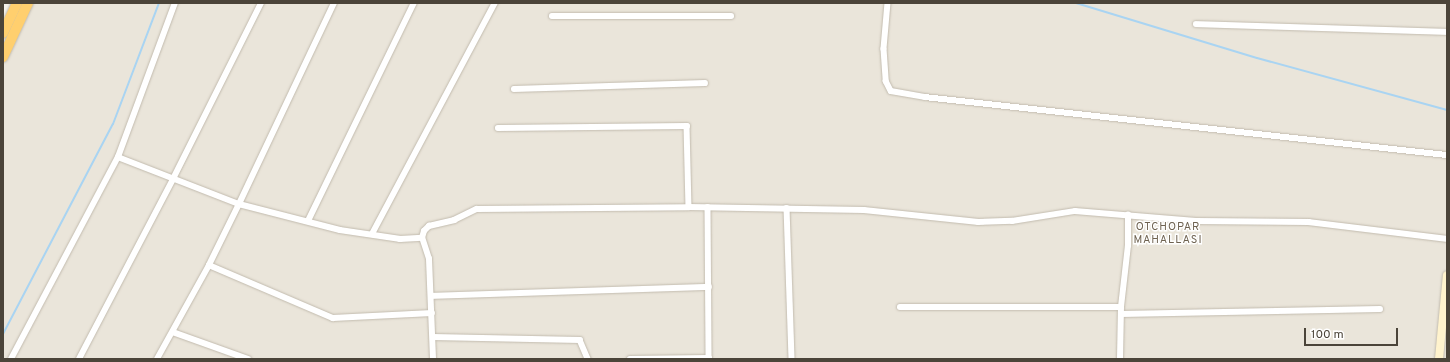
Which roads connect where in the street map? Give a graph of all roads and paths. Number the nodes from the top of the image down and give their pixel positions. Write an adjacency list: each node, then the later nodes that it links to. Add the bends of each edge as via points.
1 (17, 3): 13 (highway)
2 (28, 3): 14 (highway)
3 (175, 3): 19 (street)
4 (261, 3): 20 (street)
5 (334, 3): 21 (street)
6 (414, 3): 26 (street)
7 (495, 3): 27 (street)
8 (888, 3): 18 (street, via 884,49 886,81 892,91 932,98)
9 (552, 16): 10 (street)
10 (731, 16)
11 (1196, 24): 12 (street)
12 (1447, 32)
13 (3, 33)
14 (3, 57)
15 (705, 83): 16 (street)
16 (514, 89)
17 (498, 128): 22 (street, via 687,126)
18 (1447, 155)
19 (118, 157): 20 (street); 41 (street)
20 (173, 179): 21 (street); 42 (street)
21 (239, 204): 26 (street); 30 (street)
22 (689, 207): 23 (street); 28 (street, via 477,209 454,220 429,226)
23 (708, 207): 24 (street); 32 (street)
24 (787, 208): 25 (street, via 864,210 978,222 1012,221 1075,211); 48 (street)
25 (1128, 215): 29 (street, via 1196,221 1309,222); 36 (street, via 1128,246)
26 (308, 221): 27 (street, via 340,230)
27 (372, 234): 28 (street, via 400,239)
28 (422, 238): 33 (street, via 429,259)
29 (1447, 239)
30 (209, 265): 37 (street, via 333,318); 38 (street)
31 (1447, 275): 50 (street)
32 (709, 287): 33 (street); 40 (street)
33 (431, 296): 37 (street)
34 (900, 308): 36 (street)
35 (1380, 309): 36 (street)
36 (1121, 311): 49 (street)
37 (432, 313): 39 (street)
38 (173, 332): 43 (street); 44 (street)
39 (433, 337): 45 (street); 46 (street, via 580,340)
40 (709, 358): 47 (street)
41 (11, 359)
42 (79, 359)
43 (157, 359)
44 (248, 359)
45 (433, 359)
46 (588, 359)
47 (630, 359)
48 (792, 359)
49 (1120, 359)
50 (1439, 359)

